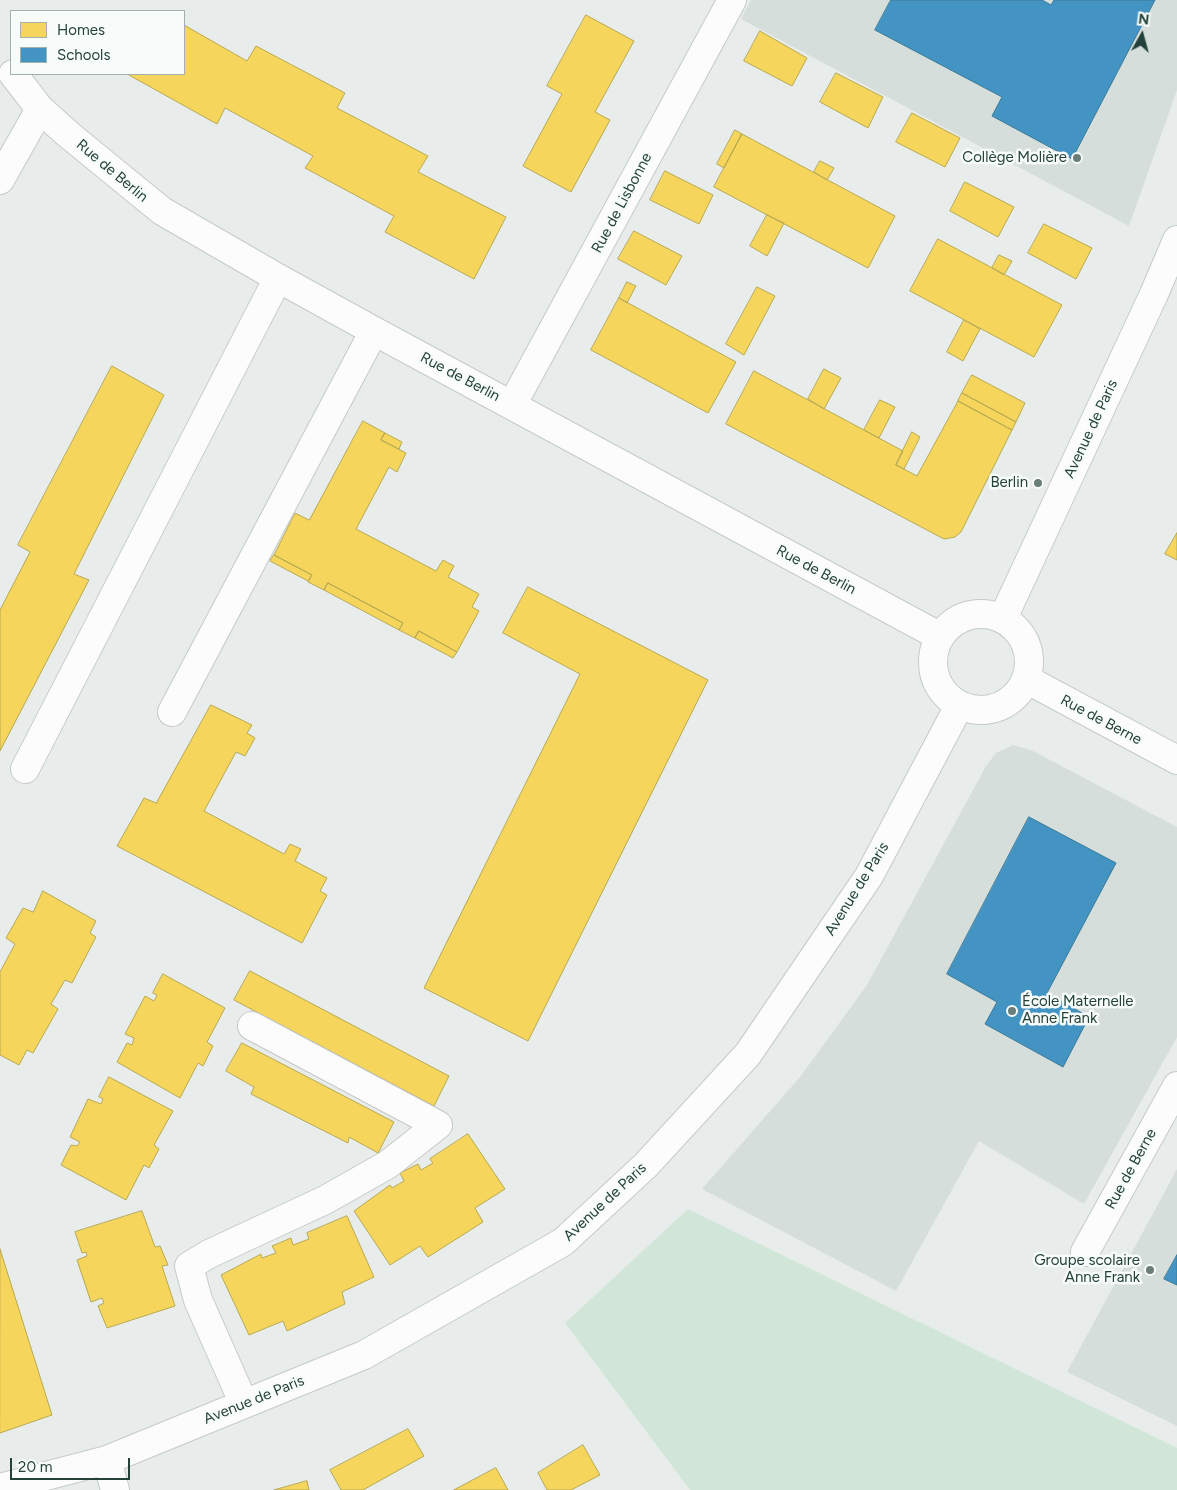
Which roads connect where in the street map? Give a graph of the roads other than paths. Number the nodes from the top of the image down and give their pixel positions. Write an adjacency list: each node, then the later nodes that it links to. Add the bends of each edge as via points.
1 (732, 0): 10 (street, Rue de Lisbonne)
2 (0, 58): 3 (street, Rue de Berlin)
3 (10, 70)
4 (14, 75): 5 (street, Rue de Berlin)
5 (40, 108): 6 (street); 8 (street, Rue de Berlin, via 162,211)
6 (0, 180)
7 (1177, 240): 11 (street, Avenue de Paris)
8 (278, 278): 9 (street, Rue de Berlin); 17 (street)
9 (374, 331): 10 (street, Rue de Berlin); 15 (street)
10 (512, 406): 12 (street, Rue de Berlin)
11 (1002, 618): 12 (street, via 978,613 958,618); 13 (street, via 1013,625 1025,640 1030,657)
12 (939, 636): 14 (street, via 934,644 932,661 936,681 946,696)
13 (1026, 679): 14 (street, via 1018,694 1002,706 973,710); 16 (street, Rue de Berne)
14 (959, 706): 21 (street, Avenue de Paris, via 869,876 748,1054 646,1165 563,1242 364,1355)
15 (172, 712)
16 (1177, 760)
17 (25, 769)
18 (252, 1026): 21 (street, via 438,1125 387,1165 341,1192 208,1254 190,1266 198,1300)
19 (1177, 1086): 20 (street, Rue de Berne)
20 (1085, 1252)
21 (244, 1404): 22 (street, Avenue de Paris)
22 (107, 1460): 23 (street, Avenue de Paris); 24 (street)
23 (0, 1488)
24 (115, 1490)

